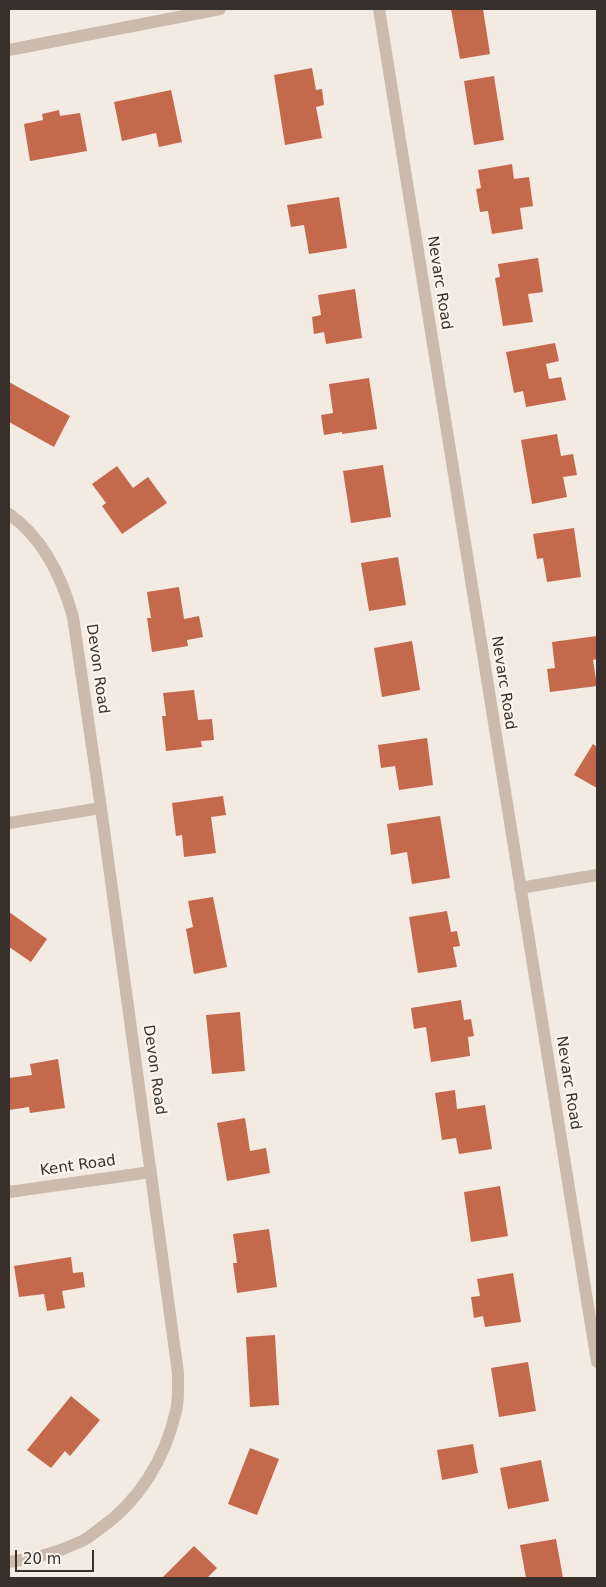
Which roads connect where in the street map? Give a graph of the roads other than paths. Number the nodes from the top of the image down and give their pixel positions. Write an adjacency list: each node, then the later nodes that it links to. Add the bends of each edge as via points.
1 (220, 9): 3 (street)
2 (379, 9): 8 (street, Nevarc Road)
3 (9, 50)
4 (9, 514): 5 (street, Devon Road, via 40,544 59,575 68,598)
5 (101, 808): 6 (street); 9 (street, Devon Road)
6 (9, 823)
7 (597, 876): 8 (street)
8 (520, 888): 11 (street, Nevarc Road)
9 (152, 1172): 10 (street, Kent Road); 12 (street, Devon Road, via 178,1373 176,1409 166,1445 135,1498 113,1520 83,1540 50,1554)
10 (9, 1192)
11 (597, 1362)
12 (9, 1562)

